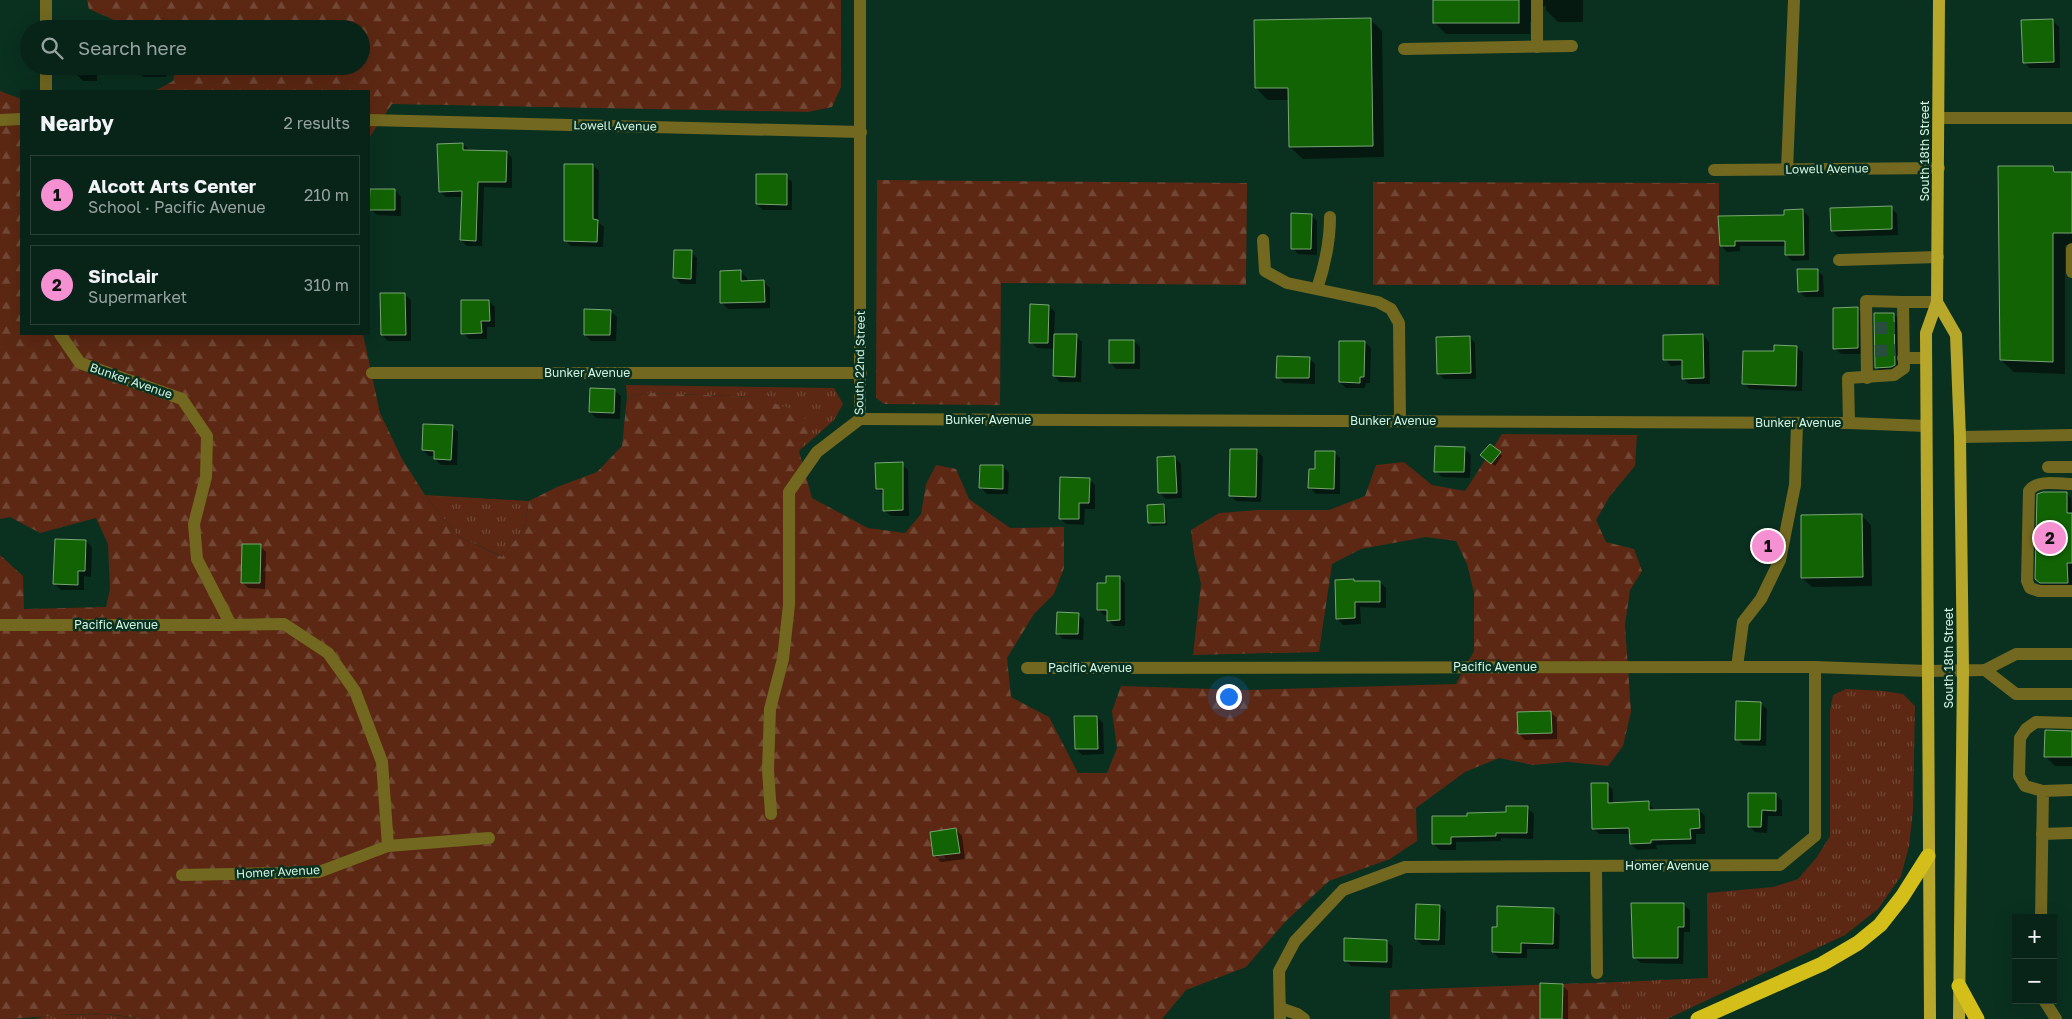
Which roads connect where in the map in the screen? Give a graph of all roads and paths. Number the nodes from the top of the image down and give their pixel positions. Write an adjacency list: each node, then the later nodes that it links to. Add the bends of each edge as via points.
1 (46, 0): 6 (street)
2 (860, 0): 17 (street, South 22nd Street)
3 (1537, 0): 8 (street)
4 (1794, 0): 20 (street)
5 (1939, 0): 12 (main road, South 18th Street)
6 (46, 20)
7 (1572, 46): 8 (street)
8 (1537, 47): 9 (street)
9 (1404, 49)
10 (46, 75): 11 (street)
11 (46, 90)
12 (1939, 118): 13 (street); 18 (main road, South 18th Street)
13 (2072, 118)
14 (20, 119): 15 (street)
15 (0, 120)
16 (370, 120): 17 (street, Lowell Avenue)
17 (861, 132): 34 (street, South 22nd Street)
18 (1939, 168): 20 (street, Lowell Avenue); 24 (main road, South 18th Street)
19 (1714, 170): 20 (street, Lowell Avenue)
20 (1787, 170)
21 (1330, 217): 27 (street, via 1326,262)
22 (1263, 240): 27 (street, via 1265,271 1287,283)
23 (2072, 249): 26 (street)
24 (1938, 257): 25 (street); 29 (main road, South 18th Street)
25 (1840, 260)
26 (2072, 272)
27 (1317, 289): 37 (street, via 1369,299 1391,309 1399,323)
28 (1903, 302): 29 (street); 31 (street, via 1899,327); 35 (street, via 1866,300 1871,328)
29 (1937, 302): 32 (main road, South 18th Street, via 1926,333); 42 (main road, South 18th Street, via 1956,335)
30 (61, 335): 48 (street, Bunker Avenue, via 80,363 182,399 207,436 206,477 194,524 197,559)
31 (1900, 353): 32 (street); 35 (street, via 1904,368 1894,375)
32 (1926, 358): 40 (main road, South 18th Street)
33 (372, 373): 34 (street, Bunker Avenue)
34 (861, 373): 36 (street, South 22nd Street)
35 (1867, 378): 38 (street, via 1848,378)
36 (860, 419): 37 (street, Bunker Avenue); 60 (street, South 22nd Street, via 817,452 789,492 788,614 784,659 770,709 768,770)
37 (1400, 421): 39 (street, Bunker Avenue)
38 (1849, 423): 39 (street, Bunker Avenue); 40 (street, Bunker Avenue)
39 (1797, 424): 50 (street, via 1795,485 1780,560 1761,599 1743,622)
40 (1926, 426): 55 (main road, South 18th Street)
41 (2072, 435): 42 (street)
42 (1960, 437): 53 (main road, South 18th Street)
43 (2048, 467): 44 (street)
44 (2072, 467)
45 (2072, 484): 46 (street, via 2038,484 2028,491 2027,581 2030,588 2039,591)
46 (2072, 592)
47 (0, 625): 48 (street, Pacific Avenue)
48 (231, 625): 64 (street, Pacific Avenue, via 284,624 328,653 356,691 382,762)
49 (2072, 654): 54 (street, via 2016,654)
50 (1737, 667): 51 (street, Pacific Avenue); 52 (street, Pacific Avenue)
51 (1815, 667): 55 (street, Pacific Avenue); 66 (street, Homer Avenue, via 1815,836 1780,865)
52 (1027, 668)
53 (1963, 670): 54 (street, Pacific Avenue); 55 (street, Pacific Avenue); 70 (main road, South 18th Street)
54 (1985, 670): 56 (street, via 2016,694)
55 (1928, 672): 65 (main road, South 18th Street)
56 (2072, 694)
57 (2072, 723): 59 (street, via 2036,722 2020,738 2019,776 2026,786)
58 (2072, 790): 59 (street)
59 (2043, 791): 62 (street)
60 (771, 814)
61 (2072, 833): 62 (street)
62 (2042, 834): 68 (street)
63 (488, 838): 64 (street, Homer Avenue)
64 (388, 846): 67 (street, Homer Avenue, via 319,872)
65 (1928, 856): 74 (highway, via 1880,925 1858,943 1822,964); 75 (main road, South 18th Street)
66 (1596, 866): 69 (street); 72 (street, Homer Avenue, via 1405,867 1343,890 1295,940 1279,972)
67 (182, 875)
68 (2041, 914)
69 (1596, 973)
70 (1959, 986): 76 (main road, South 18th Street); 77 (highway)
71 (2047, 1004): 78 (street)
72 (1280, 1014): 73 (street, via 1297,1014)
73 (1304, 1019)
74 (1698, 1019)
75 (1930, 1019)
76 (1959, 1019)
77 (1977, 1019)
78 (2056, 1019)

